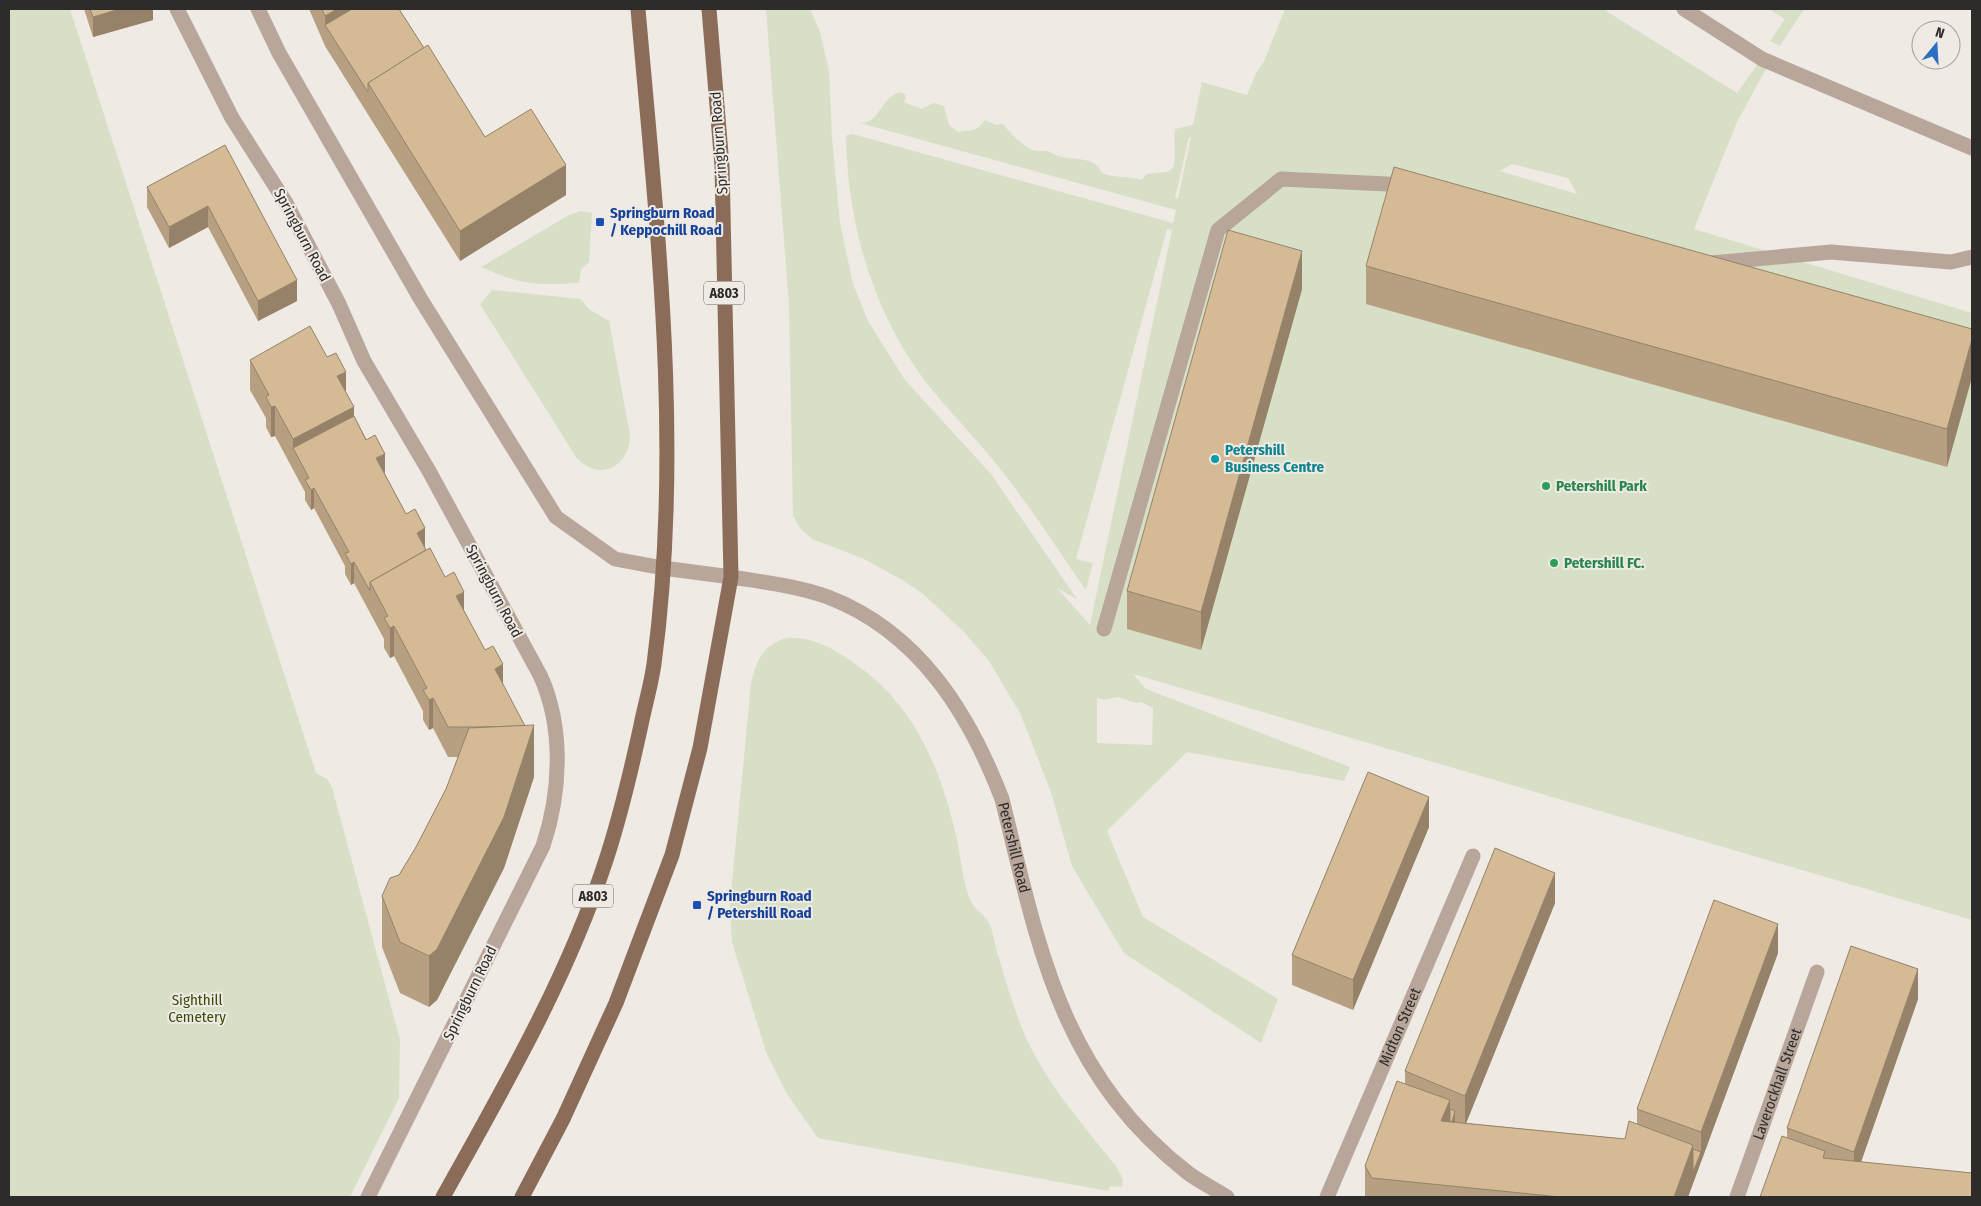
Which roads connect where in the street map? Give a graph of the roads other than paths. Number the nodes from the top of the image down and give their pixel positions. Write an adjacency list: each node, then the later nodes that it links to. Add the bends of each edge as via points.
1 (177, 9): 15 (street, Springburn Road, via 232,118 286,203 364,361 429,471 540,675 552,714 557,757 555,800 543,846)
2 (258, 9): 10 (street, via 279,53 420,298 556,517 615,559)
3 (638, 9): 10 (main road, A803, via 659,256 665,372)
4 (709, 9): 11 (main road, Springburn Road / A803, via 722,166)
5 (1684, 9): 6 (street, via 1762,59)
6 (1972, 148)
7 (1420, 188): 12 (street, via 1281,180 1218,230)
8 (1972, 257): 9 (street, via 1951,262 1830,252)
9 (1697, 264)
10 (663, 568): 11 (street); 16 (main road, A803, via 654,666 634,759 604,867 538,1023)
11 (731, 577): 17 (main road, Springburn Road / A803, via 700,748 672,855 616,1003 571,1102); 18 (street, Petershill Road, via 806,590 850,607 903,642 939,680 966,719 1002,799 1044,964 1080,1048 1106,1090 1142,1131 1189,1174)
12 (1104, 629)
13 (1473, 856): 19 (street, Midton Street)
14 (1817, 972): 20 (street, Laverockhall Street)
15 (368, 1197)
16 (443, 1197)
17 (522, 1197)
18 (1227, 1197)
19 (1328, 1197)
20 (1738, 1197)

